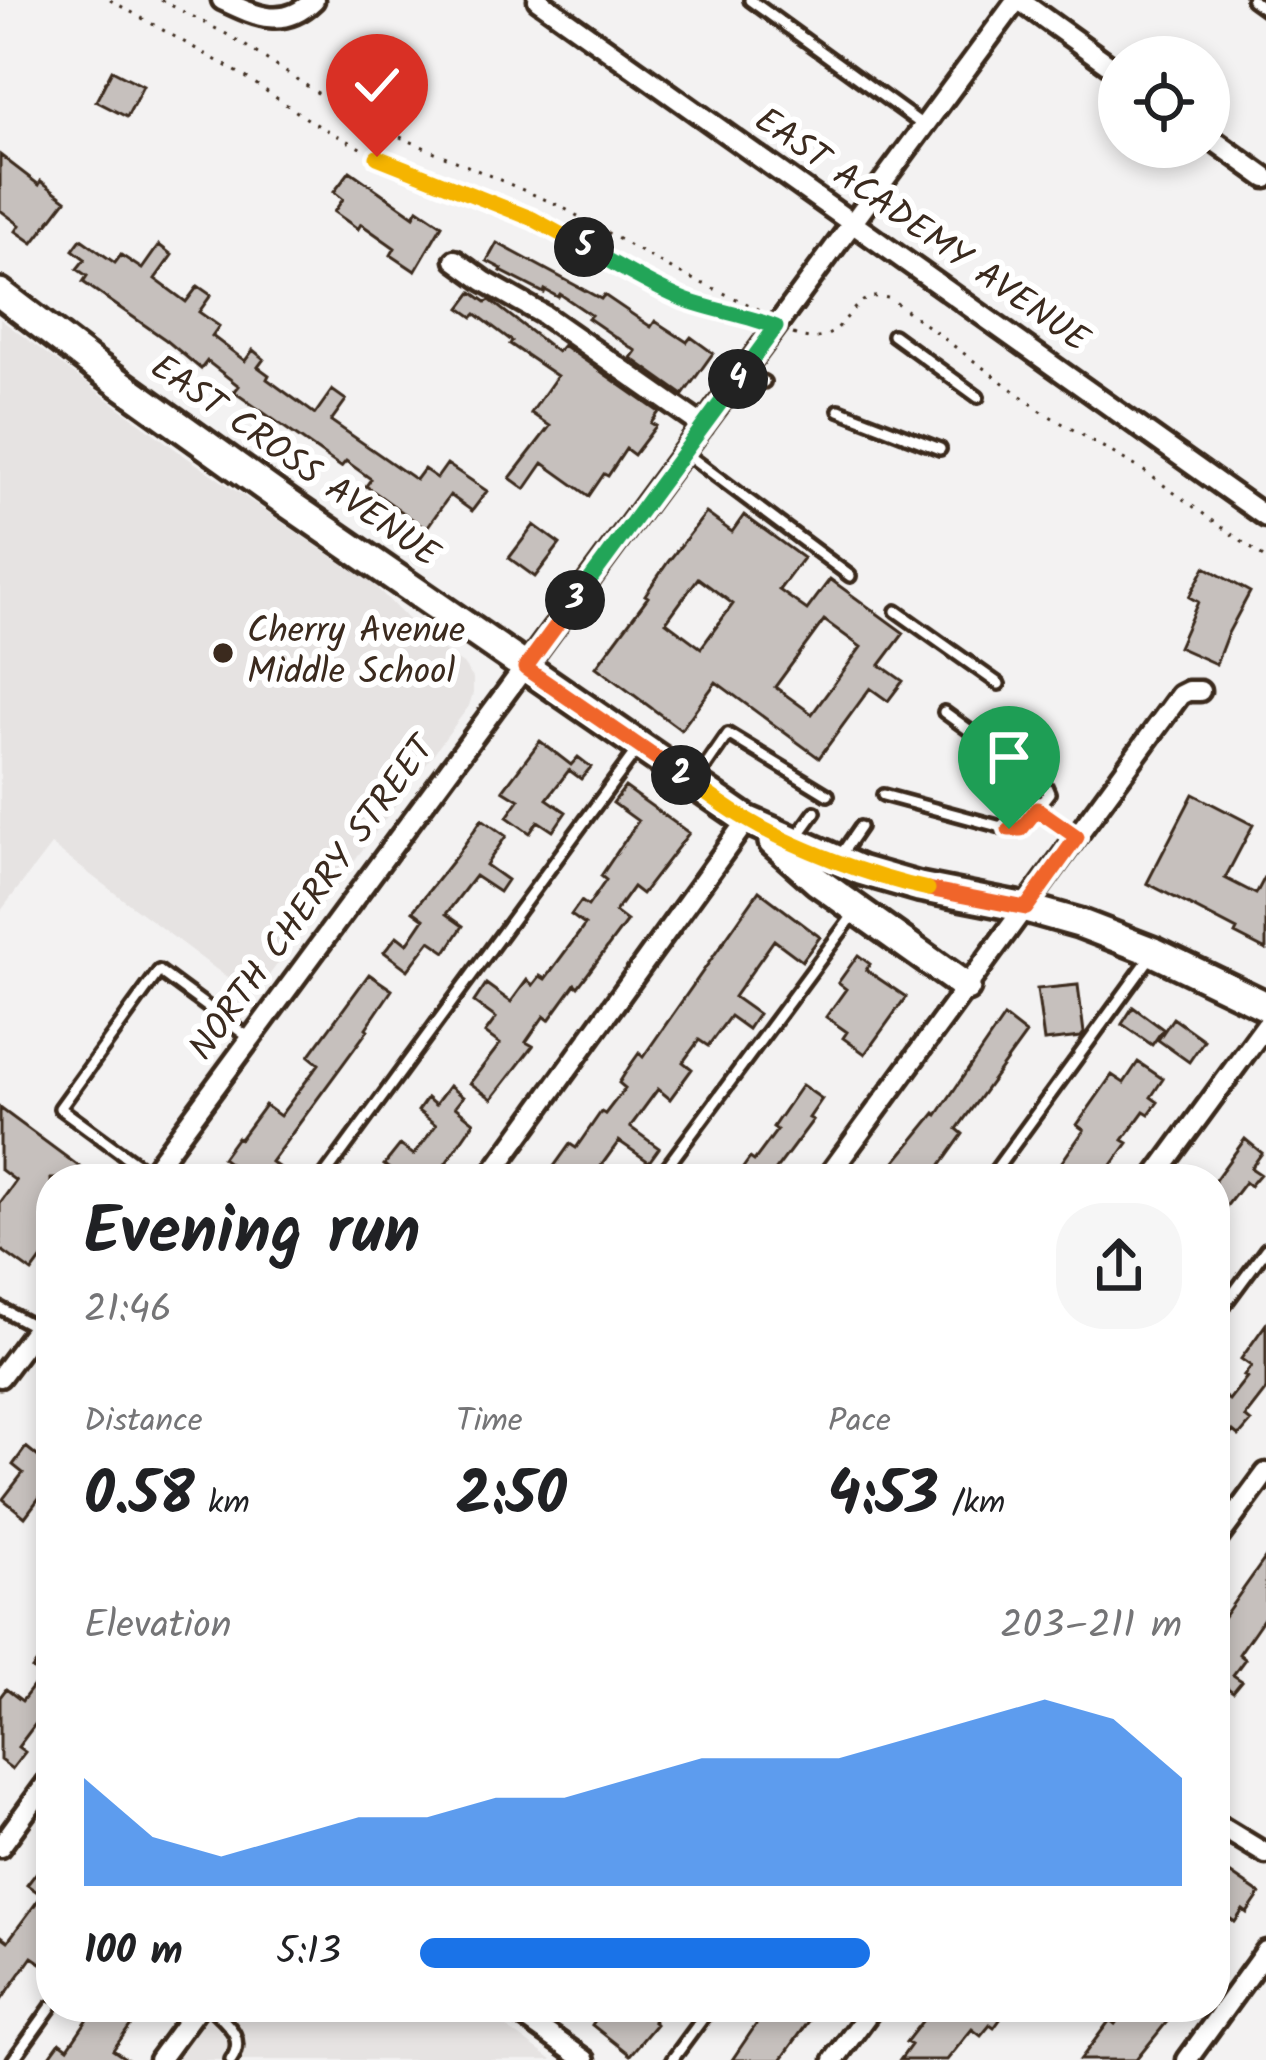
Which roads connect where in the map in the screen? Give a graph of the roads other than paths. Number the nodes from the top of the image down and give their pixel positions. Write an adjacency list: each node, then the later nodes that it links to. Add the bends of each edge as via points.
1 (222, 0): 2 (street, via 279,18 297,16)
2 (314, 0)
3 (538, 0): 12 (street, EAST ACADEMY AVENUE)
4 (750, 0): 9 (lane)
5 (1018, 0): 8 (street); 9 (street, NORTH CHERRY STREET)
6 (1252, 0): 7 (lane)
7 (1266, 10)
8 (1098, 57)
9 (924, 126): 12 (street, NORTH CHERRY STREET)
10 (1230, 152): 11 (street)
11 (1266, 178)
12 (853, 223): 16 (street, NORTH CHERRY STREET); 23 (street, EAST ACADEMY AVENUE)
13 (454, 260): 20 (street)
14 (0, 292): 26 (street, EAST CROSS AVENUE)
15 (893, 335): 18 (lane)
16 (742, 374): 17 (lane); 20 (street, NORTH CHERRY STREET)
17 (764, 382)
18 (978, 397)
19 (839, 410): 21 (lane)
20 (703, 426): 22 (street, NORTH CHERRY STREET)
21 (940, 449)
22 (684, 452): 24 (lane); 26 (street, NORTH CHERRY STREET)
23 (1266, 517)
24 (850, 576)
25 (896, 610): 27 (lane)
26 (525, 668): 30 (street, EAST CROSS AVENUE); 47 (street, NORTH CHERRY STREET)
27 (999, 684)
28 (1201, 691): 38 (street, via 1180,695)
29 (944, 712): 34 (lane, via 1046,786)
30 (639, 746): 31 (street, EAST CROSS AVENUE); 50 (lane)
31 (694, 784): 32 (lane, via 728,734); 36 (street, EAST CROSS AVENUE)
32 (828, 795)
33 (883, 795): 34 (lane, via 1009,829 1021,829)
34 (1037, 809): 38 (lane)
35 (815, 812): 39 (lane)
36 (747, 820): 39 (street, EAST CROSS AVENUE); 42 (street); 51 (street)
37 (860, 827): 40 (lane)
38 (1077, 837): 41 (street)
39 (794, 842): 40 (street, EAST CROSS AVENUE)
40 (837, 860): 41 (street, EAST CROSS AVENUE)
41 (1026, 908): 43 (street, EAST CROSS AVENUE); 44 (street)
42 (857, 909): 44 (street); 52 (lane)
43 (1154, 952): 45 (street, EAST CROSS AVENUE); 54 (lane)
44 (966, 987): 53 (street)
45 (1266, 1006)
46 (1266, 1025): 55 (street)
47 (250, 1039): 48 (lane, via 159,970 60,1108); 49 (street, NORTH CHERRY STREET)
48 (132, 1164)
49 (159, 1164)
50 (333, 1164)
51 (499, 1164)
52 (669, 1164)
53 (837, 1164)
54 (1000, 1164)
55 (1164, 1164)
56 (1266, 1249): 57 (lane)
57 (1230, 1298)
58 (0, 1308): 59 (lane)
59 (36, 1327)
60 (36, 1329): 61 (street)
61 (0, 1377)
62 (1266, 1473): 63 (street)
63 (1230, 1522)
64 (36, 1798): 66 (street)
65 (1230, 1832): 67 (street)
66 (0, 1847)
67 (1266, 1854)
68 (1266, 1951): 69 (street)
69 (1230, 2000)
70 (40, 2022): 77 (lane)
71 (187, 2022): 78 (street)
72 (224, 2022): 79 (lane, via 238,2044)
73 (545, 2022): 80 (street)
74 (700, 2022): 81 (lane)
75 (862, 2022): 82 (street)
76 (1214, 2022): 83 (street)
77 (13, 2060)
78 (159, 2060)
79 (231, 2060)
80 (585, 2060)
81 (672, 2060)
82 (834, 2060)
83 (1186, 2060)

